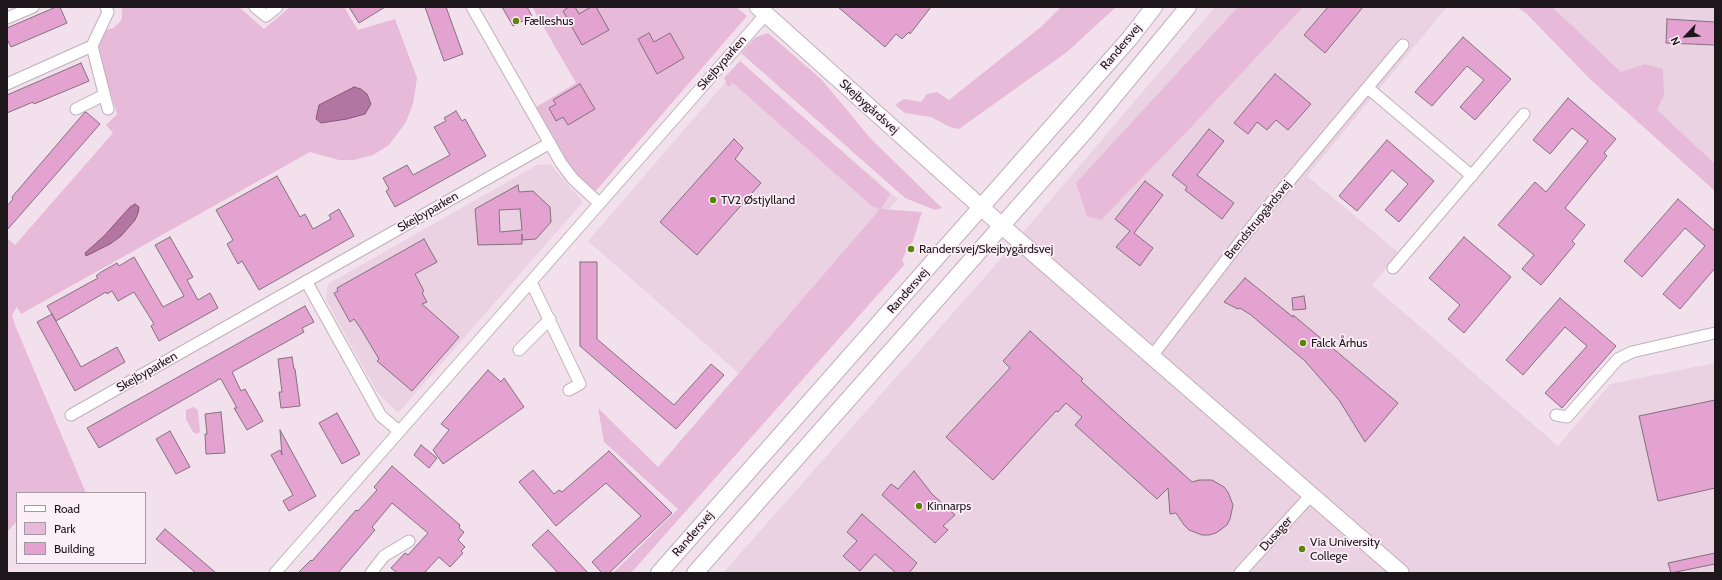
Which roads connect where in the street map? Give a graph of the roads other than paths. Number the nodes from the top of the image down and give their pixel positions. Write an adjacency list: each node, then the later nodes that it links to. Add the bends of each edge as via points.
1 (33, 7): 9 (street)
2 (106, 7): 11 (street, via 108,12)
3 (255, 7): 4 (street, via 266,16)
4 (277, 7)
5 (472, 7): 18 (street)
6 (1154, 7): 21 (main road, Randersvej, via 1130,38)
7 (1188, 7): 22 (main road, via 1088,128)
8 (762, 10): 20 (street, Skejbyparken); 21 (main road, Skejbygårdsvej)
9 (7, 18)
10 (1403, 45): 13 (street, Brendstrupgårdsvej)
11 (92, 46): 12 (street); 14 (street)
12 (7, 84)
13 (1368, 88): 19 (street); 29 (street, Brendstrupgårdsvej, via 1260,216)
14 (104, 95): 15 (street); 16 (street)
15 (76, 109)
16 (108, 109)
17 (1524, 114): 19 (street)
18 (550, 143): 20 (street, via 568,173); 24 (street, Skejbyparken)
19 (1472, 176): 23 (street)
20 (599, 203): 25 (street, Skejbyparken)
21 (981, 207): 22 (main road, Skejbygårdsvej); 38 (main road, Randersvej)
22 (1002, 226): 29 (main road); 39 (main road)
23 (1393, 268)
24 (306, 281): 31 (street, Skejbyparken); 33 (street, via 381,416)
25 (531, 282): 26 (street); 33 (street, Skejbyparken)
26 (550, 319): 28 (street); 30 (street, via 580,384)
27 (1715, 333): 32 (street, via 1632,352 1618,359 1567,417)
28 (519, 350)
29 (1152, 356): 34 (main road)
30 (569, 390)
31 (71, 415)
32 (1556, 415)
33 (399, 431): 36 (street, Skejbyparken)
34 (1311, 495): 40 (street, Dusager); 41 (main road)
35 (409, 541): 37 (street, via 384,556)
36 (275, 573)
37 (371, 573)
38 (659, 573)
39 (695, 573)
40 (1240, 573)
41 (1401, 573)

